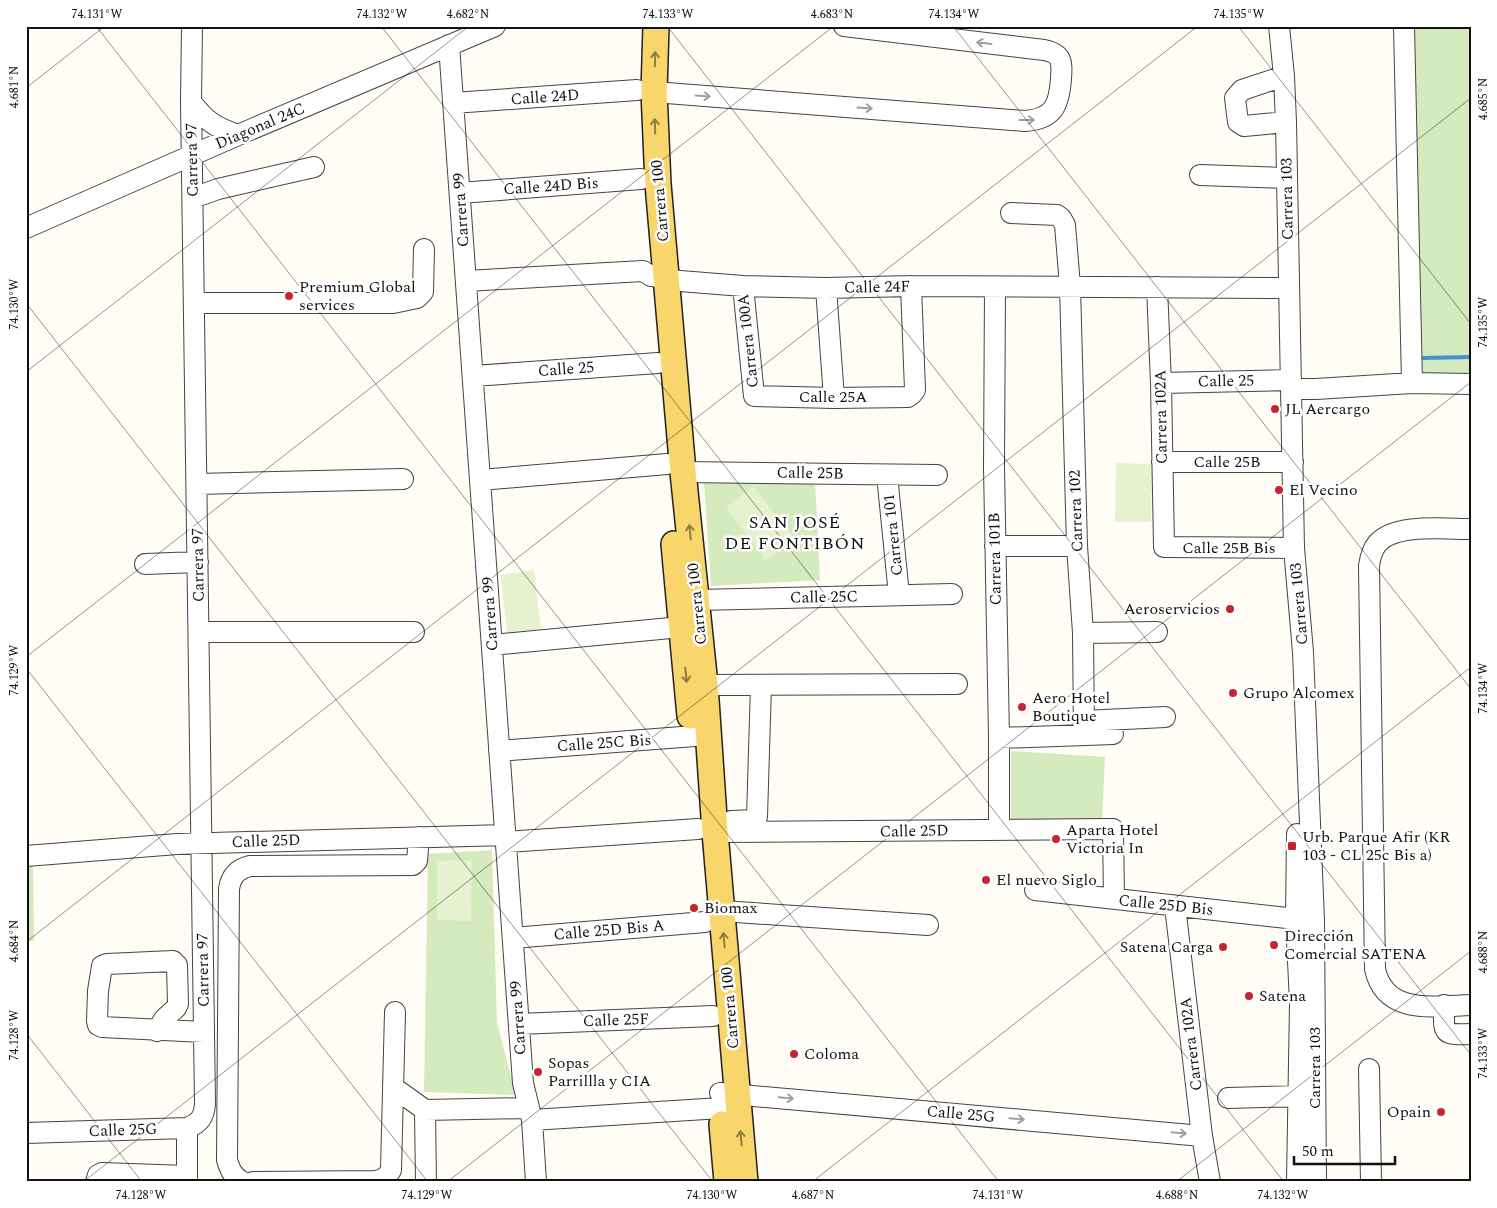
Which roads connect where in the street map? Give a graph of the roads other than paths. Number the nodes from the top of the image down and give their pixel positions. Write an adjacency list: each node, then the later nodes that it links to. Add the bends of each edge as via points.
1 (192, 26): 13 (street, Carrera 97)
2 (495, 26): 8 (street, Diagonal 24C)
3 (639, 26): 11 (main road, Carrera 100)
4 (656, 26): 11 (main road, Carrera 100, one-way to 4)
5 (844, 26): 11 (street, Calle 24D, one-way to 5, via 1025,121 1039,120 1056,106 1060,96 1062,64 1054,52)
6 (1279, 26): 10 (street, Carrera 103)
7 (1404, 26): 40 (street)
8 (469, 32): 9 (street, Diagonal 24C)
9 (449, 46): 12 (street, Carrera 99); 15 (street, Diagonal 24C)
10 (1284, 76): 14 (street, Carrera 103); 14 (street, via 1242,90 1235,98 1238,122 1244,126)
11 (646, 91): 12 (street, Calle 24D); 20 (main road, Carrera 100, via 638,140); 26 (main road, Carrera 100, one-way to 11, via 658,184)
12 (453, 103): 21 (street, Carrera 99)
13 (187, 106): 15 (street, via 210,123); 16 (street, Carrera 97)
14 (1286, 122): 19 (street, Carrera 103)
15 (238, 135): 16 (street, Diagonal 24C)
16 (192, 156): 22 (street, Carrera 97); 24 (street, Diagonal 24C)
17 (314, 167): 22 (street)
18 (1200, 175): 19 (street)
19 (1287, 178): 34 (street, Carrera 103)
20 (641, 179): 21 (street, Calle 24D Bis); 26 (main road, Carrera 100)
21 (460, 193): 27 (street, Carrera 99)
22 (193, 198): 35 (street, Carrera 97)
23 (1011, 214): 30 (street, Carrera 102, via 1057,215 1061,218 1065,226)
24 (26, 228)
25 (424, 249): 35 (street, via 423,292 417,298 392,303)
26 (659, 277): 27 (street, Calle 24F, via 643,271); 28 (street, Calle 24F); 36 (main road, Carrera 100); 46 (main road, Carrera 100)
27 (466, 281): 37 (street, Carrera 99)
28 (743, 286): 33 (street, Calle 24F); 42 (street, Carrera 100A)
29 (911, 286): 31 (street, Calle 24F); 33 (street, Calle 24F); 43 (street, Calle 25A, via 912,394 908,397)
30 (1070, 286): 31 (street, Calle 24F); 32 (street, Calle 24F); 54 (street, Carrera 102)
31 (996, 287): 53 (street, Carrera 101B)
32 (1157, 287): 34 (street, Calle 24F); 38 (street, Carrera 102A)
33 (826, 288): 43 (street)
34 (1289, 288): 39 (street, Carrera 103)
35 (194, 303): 51 (street, Carrera 97)
36 (658, 363): 37 (street, Calle 25); 46 (main road, Carrera 100)
37 (473, 376): 50 (street, Carrera 99)
38 (1161, 383): 39 (street, Calle 25); 44 (street, Carrera 102A)
39 (1291, 384): 40 (street, Calle 25, via 1316,389); 45 (street, Carrera 103)
40 (1412, 384): 41 (street, Calle 25)
41 (1471, 384)
42 (754, 396): 43 (street, Calle 25A)
43 (834, 398)
44 (1162, 462): 45 (street, Calle 25B); 55 (street, Carrera 102A)
45 (1293, 462): 56 (street, Carrera 103)
46 (675, 468): 47 (street, Calle 25B); 50 (street, Calle 25B); 61 (main road, Carrera 100, one-way to 46); 62 (main road, Carrera 100)
47 (887, 475): 48 (street, Calle 25B); 60 (street, Carrera 101)
48 (937, 475)
49 (404, 480): 51 (street)
50 (480, 480): 67 (street, Carrera 99)
51 (197, 484): 57 (street, Carrera 97)
52 (1471, 529): 92 (street, via 1407,529 1393,533 1376,545 1369,566 1375,968 1380,984 1395,999 1410,1005)
53 (995, 546): 54 (street); 75 (street, Carrera 101B)
54 (1077, 546): 66 (street, Carrera 102)
55 (1164, 547): 56 (street, Calle 25B Bis)
56 (1294, 548): 119 (street, Carrera 103, via 1303,652 1314,922)
57 (198, 562): 58 (street); 63 (street, Carrera 97)
58 (145, 564)
59 (952, 594): 60 (street, Calle 25C)
60 (899, 595): 61 (street, Calle 25C)
61 (697, 600): 69 (main road, Carrera 100)
62 (681, 626): 67 (street); 74 (main road, Carrera 100, one-way to 74)
63 (199, 632): 64 (street); 82 (street, Carrera 97)
64 (414, 632)
65 (1157, 632): 66 (street)
66 (1083, 633): 72 (street, Carrera 102)
67 (492, 645): 76 (street, Carrera 99)
68 (957, 684): 70 (street)
69 (705, 685): 70 (street); 74 (main road, Carrera 100)
70 (761, 685): 77 (street, via 757,817)
71 (1165, 717): 72 (street)
72 (1084, 728): 73 (street); 75 (street)
73 (1113, 734)
74 (700, 736): 76 (street, Calle 25C Bis); 77 (main road, Carrera 100)
75 (999, 738): 78 (street, Carrera 101B)
76 (499, 751): 81 (street, Carrera 99)
77 (709, 828): 78 (street, Calle 25D); 81 (street, Calle 25D); 87 (main road, Carrera 100)
78 (999, 830): 85 (street, Calle 25D, via 1113,829)
79 (1297, 834): 88 (street, Carrera 103)
80 (420, 837): 81 (street, Calle 25D); 82 (street, Calle 25D); 111 (street, via 417,861 412,865 250,866 242,868 230,881 227,1160 236,1178)
81 (505, 839): 90 (street, Carrera 99)
82 (202, 843): 83 (street, Calle 25D); 97 (street, Carrera 97)
83 (26, 856)
84 (1035, 890): 85 (street, Calle 25D Bis)
85 (1114, 899): 86 (street, Calle 25D Bis)
86 (1175, 906): 88 (street, Calle 25D Bis); 108 (street, Carrera 102A)
87 (714, 916): 89 (street, Calle 25D Bis A); 90 (street, Calle 25D Bis A); 94 (main road, Carrera 100); 102 (main road, Carrera 100, one-way to 87)
88 (1296, 919): 101 (street, Carrera 103, via 1300,1002)
89 (928, 925)
90 (512, 938): 95 (street, Carrera 99)
91 (1471, 1005): 92 (street)
92 (1444, 1006): 98 (street, via 1444,1028 1447,1032)
93 (395, 1012): 100 (street)
94 (713, 1016): 95 (street, Calle 25F); 102 (main road, Carrera 100)
95 (519, 1024): 105 (street, Carrera 99, via 523,1083)
96 (157, 1030): 96 (street, via 98,1025 102,966 175,962 178,1004); 97 (street)
97 (204, 1032): 106 (street, Carrera 97, via 204,1113 201,1120)
98 (1471, 1034)
99 (1369, 1069): 120 (street)
100 (393, 1087): 104 (street); 112 (street, via 392,1170 385,1179)
101 (1298, 1096): 103 (street); 118 (street, Carrera 103)
102 (726, 1098): 105 (street, Calle 25G); 108 (street, Calle 25G, one-way to 108); 115 (main road, Carrera 100); 116 (main road, Carrera 100, one-way to 102)
103 (1228, 1098)
104 (425, 1110): 105 (street, Calle 25G); 113 (street)
105 (530, 1114): 114 (street, Carrera 99)
106 (187, 1128): 107 (street, Calle 25G); 109 (street)
107 (26, 1133)
108 (1202, 1136): 117 (street, Carrera 102A)
109 (187, 1179): 110 (street, via 102,1174 98,1175)
110 (96, 1182)
111 (243, 1182)
112 (253, 1182)
113 (426, 1182)
114 (536, 1182)
115 (727, 1182)
116 (745, 1182)
117 (1210, 1182)
118 (1297, 1182)
119 (1316, 1182)
120 (1371, 1182)

